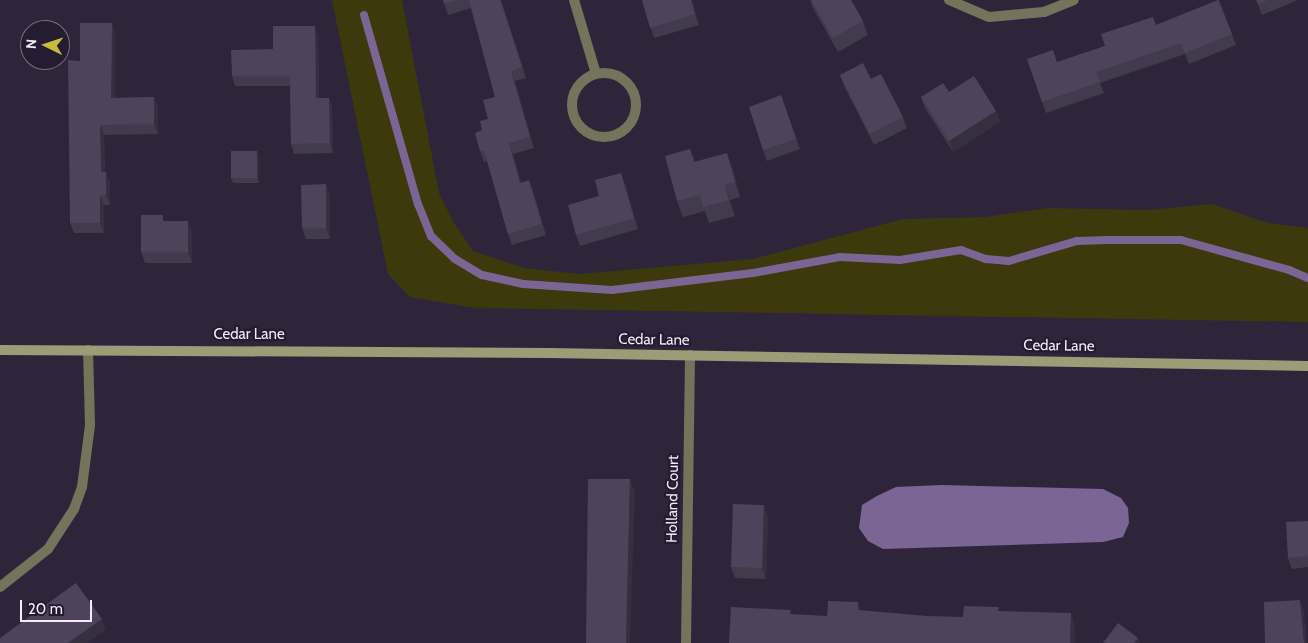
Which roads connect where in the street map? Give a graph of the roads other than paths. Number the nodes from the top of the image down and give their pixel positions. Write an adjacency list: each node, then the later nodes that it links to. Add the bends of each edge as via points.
1 (574, 0): 4 (street)
2 (949, 0): 3 (street, via 989,17 1044,12)
3 (1074, 0)
4 (596, 74): 4 (street, via 577,88 573,110 582,128 589,133 612,136 630,124 636,101 627,82 619,76)
5 (0, 350): 6 (main road, Cedar Lane)
6 (88, 350): 7 (main road, Cedar Lane); 9 (street, via 90,425 82,487 74,509 48,549)
7 (690, 355): 8 (main road, Cedar Lane); 10 (street, Holland Court)
8 (1308, 366)
9 (0, 587)
10 (686, 643)

